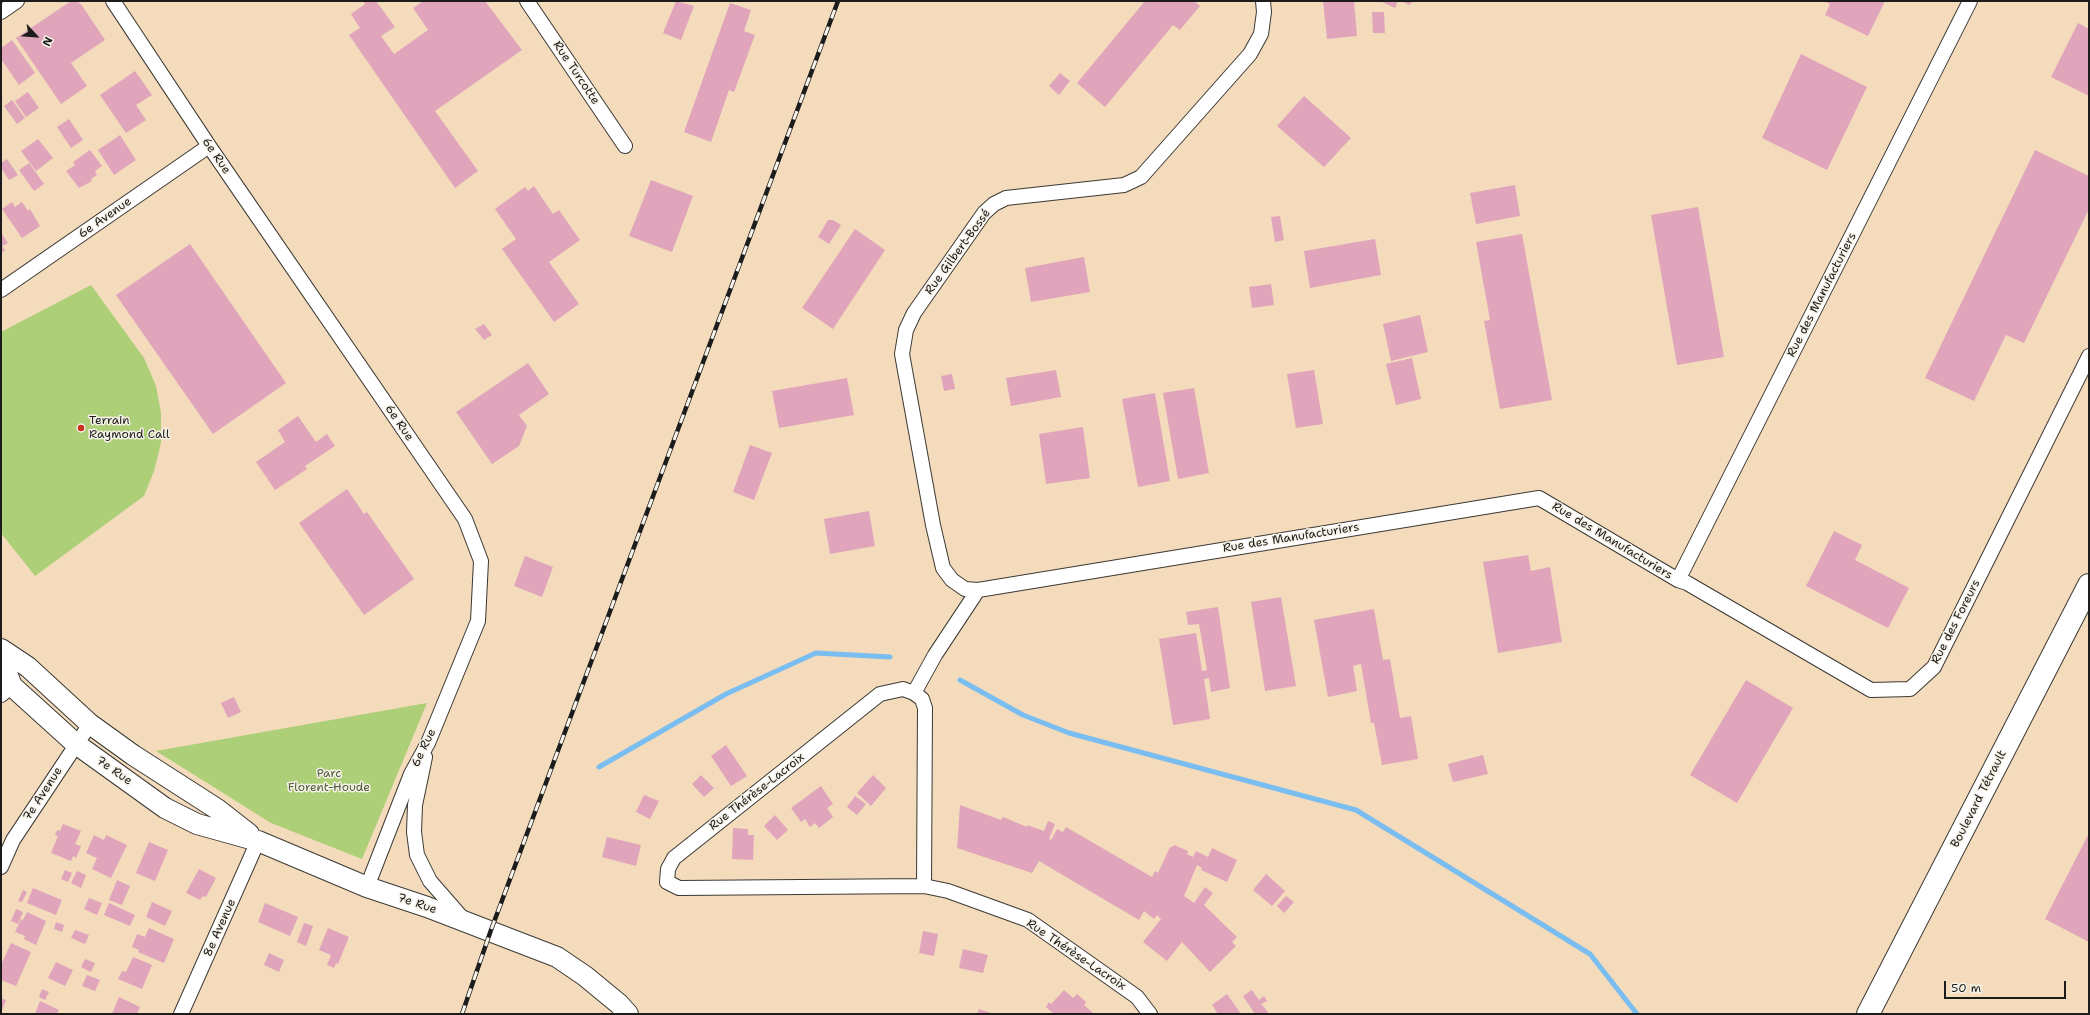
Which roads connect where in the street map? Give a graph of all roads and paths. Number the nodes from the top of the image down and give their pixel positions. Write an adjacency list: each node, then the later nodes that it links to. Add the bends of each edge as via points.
1 (17, 1): 6 (street)
2 (112, 1): 7 (street, 6e Rue)
3 (527, 1): 8 (street, Rue Turcotte)
4 (1263, 1): 11 (street, Rue Gilbert-Bossé, via 1261,34 1250,54 1141,177 1124,185 1006,198 994,204 984,213 914,313 906,330 902,354)
5 (1970, 1): 12 (street, Rue des Manufacturiers)
6 (1, 12)
7 (209, 146): 9 (street, 6e Avenue); 20 (street, 6e Rue, via 465,519 481,562 478,622)
8 (624, 146)
9 (1, 290)
10 (2089, 356): 12 (street, Rue des Foreurs, via 1934,667 1910,689 1871,690)
11 (943, 568): 14 (street, Rue des Manufacturiers, via 952,580 965,589)
12 (1678, 580): 14 (street, Rue des Manufacturiers, via 1539,498)
13 (2089, 585): 30 (highway, Boulevard Tétrault)
14 (978, 590): 18 (street, via 935,655)
15 (1, 649): 19 (main road, 7e Rue, via 28,667)
16 (1, 658): 17 (main road, 7e Rue)
17 (6, 690): 21 (main road, 7e Rue)
18 (914, 693): 24 (street, via 922,699 925,708); 24 (street, Rue Thérèse-Lacroix, via 902,689 880,694 674,858 668,869 667,882 679,888)
19 (90, 724): 21 (street, 7e Avenue); 22 (main road, 7e Rue, via 217,809)
20 (428, 743): 25 (street, 6e Rue, via 411,774); 26 (street, via 416,805 414,832 417,855 430,881)
21 (76, 744): 22 (main road, 7e Rue, via 165,808 197,824); 23 (street, 7e Avenue, via 13,840)
22 (258, 841): 25 (main road, 7e Rue); 27 (street, 8e Avenue)
23 (1, 867)
24 (924, 886): 29 (street, Rue Thérèse-Lacroix, via 948,891 1028,920 1137,997)
25 (367, 888): 26 (main road, 7e Rue)
26 (465, 922): 28 (main road, 7e Rue, via 557,957 620,1004)
27 (181, 1014)
28 (628, 1014)
29 (1150, 1014)
30 (1868, 1014)

